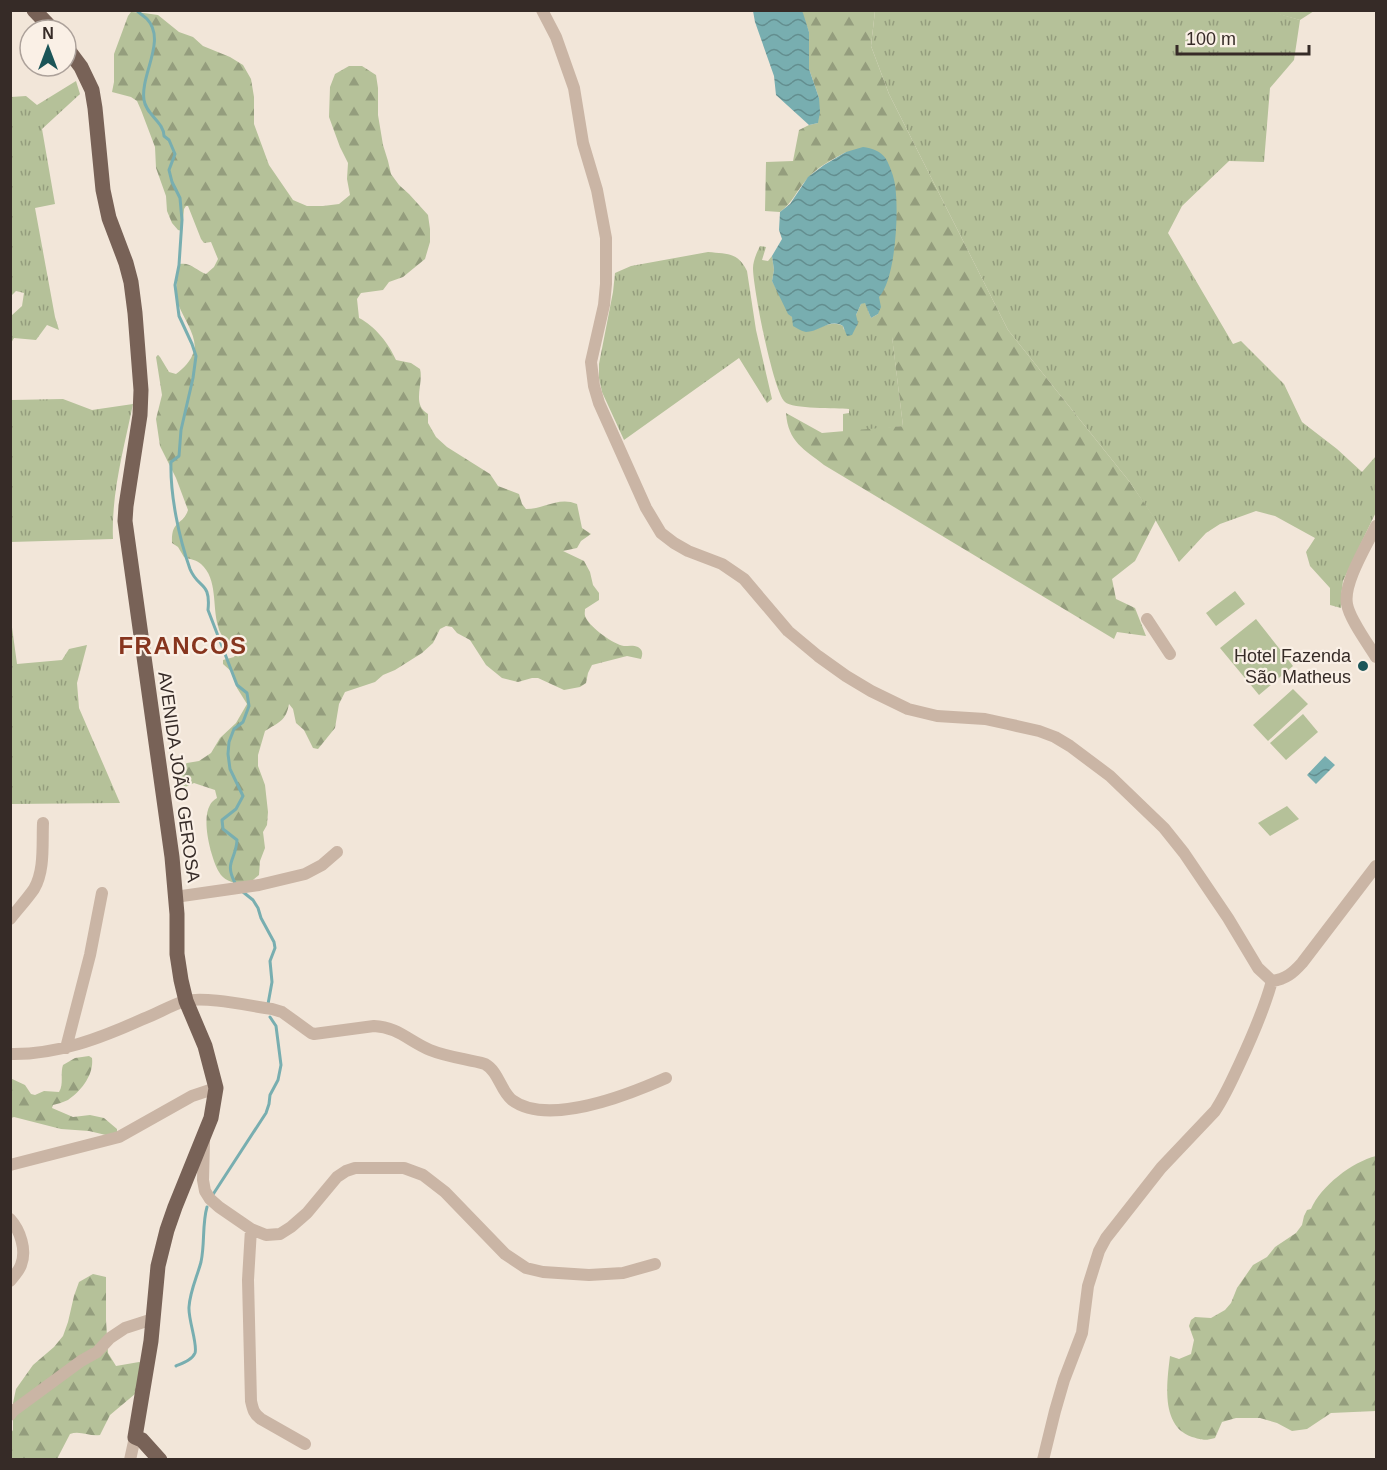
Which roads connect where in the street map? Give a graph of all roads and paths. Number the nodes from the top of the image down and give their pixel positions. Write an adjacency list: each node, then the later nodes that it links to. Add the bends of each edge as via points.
1 (542, 10): 13 (street, via 574,88 606,238 604,305 591,362 594,386 646,508 661,533 744,579 788,630 871,691 908,709 1039,731 1070,746 1110,776 1164,828 1222,909 1258,968)
2 (78, 63): 11 (main road, AVENIDA JOÃO GEROSA, via 92,90 107,209 126,263 135,313 140,415 125,521)
3 (1377, 526): 6 (street, via 1346,594 1351,616)
4 (1148, 619): 5 (street)
5 (1170, 654)
6 (1377, 657)
7 (42, 823): 12 (street, via 39,877)
8 (338, 852): 11 (street, via 305,874)
9 (1377, 866): 13 (street, via 1302,963 1291,975)
10 (102, 893): 15 (street)
11 (176, 897): 14 (main road, AVENIDA JOÃO GEROSA, via 177,954)
12 (10, 919)
13 (1272, 981): 31 (street, via 1256,1030 1219,1106 1161,1168 1099,1251 1088,1286 1082,1333 1058,1400)
14 (186, 1001): 15 (street); 17 (street, via 209,1000 272,1009 314,1034 374,1026 389,1028 429,1050 491,1067 510,1098 520,1105 543,1110 594,1104); 18 (main road, AVENIDA JOÃO GEROSA, via 205,1046)
15 (66, 1048): 16 (street)
16 (10, 1054)
17 (666, 1078)
18 (216, 1088): 19 (main road, AVENIDA JOÃO GEROSA); 20 (street, via 192,1096 119,1137)
19 (204, 1136): 22 (street, via 205,1191 219,1207); 25 (main road, AVENIDA JOÃO GEROSA, via 167,1230 158,1266)
20 (10, 1165)
21 (10, 1219): 24 (street, via 20,1234 23,1250 22,1263)
22 (252, 1229): 23 (street, via 266,1235 280,1234 307,1213 346,1171 404,1168 433,1182 505,1254 526,1268 589,1275 623,1273); 28 (street, via 248,1280 253,1410 261,1419)
23 (655, 1264)
24 (12, 1275)
25 (153, 1319): 26 (street, via 125,1328 110,1338 97,1352); 27 (main road, AVENIDA JOÃO GEROSA)
26 (10, 1415)
27 (135, 1437): 29 (street); 30 (main road)
28 (305, 1444)
29 (130, 1460)
30 (160, 1460)
31 (1043, 1460)

